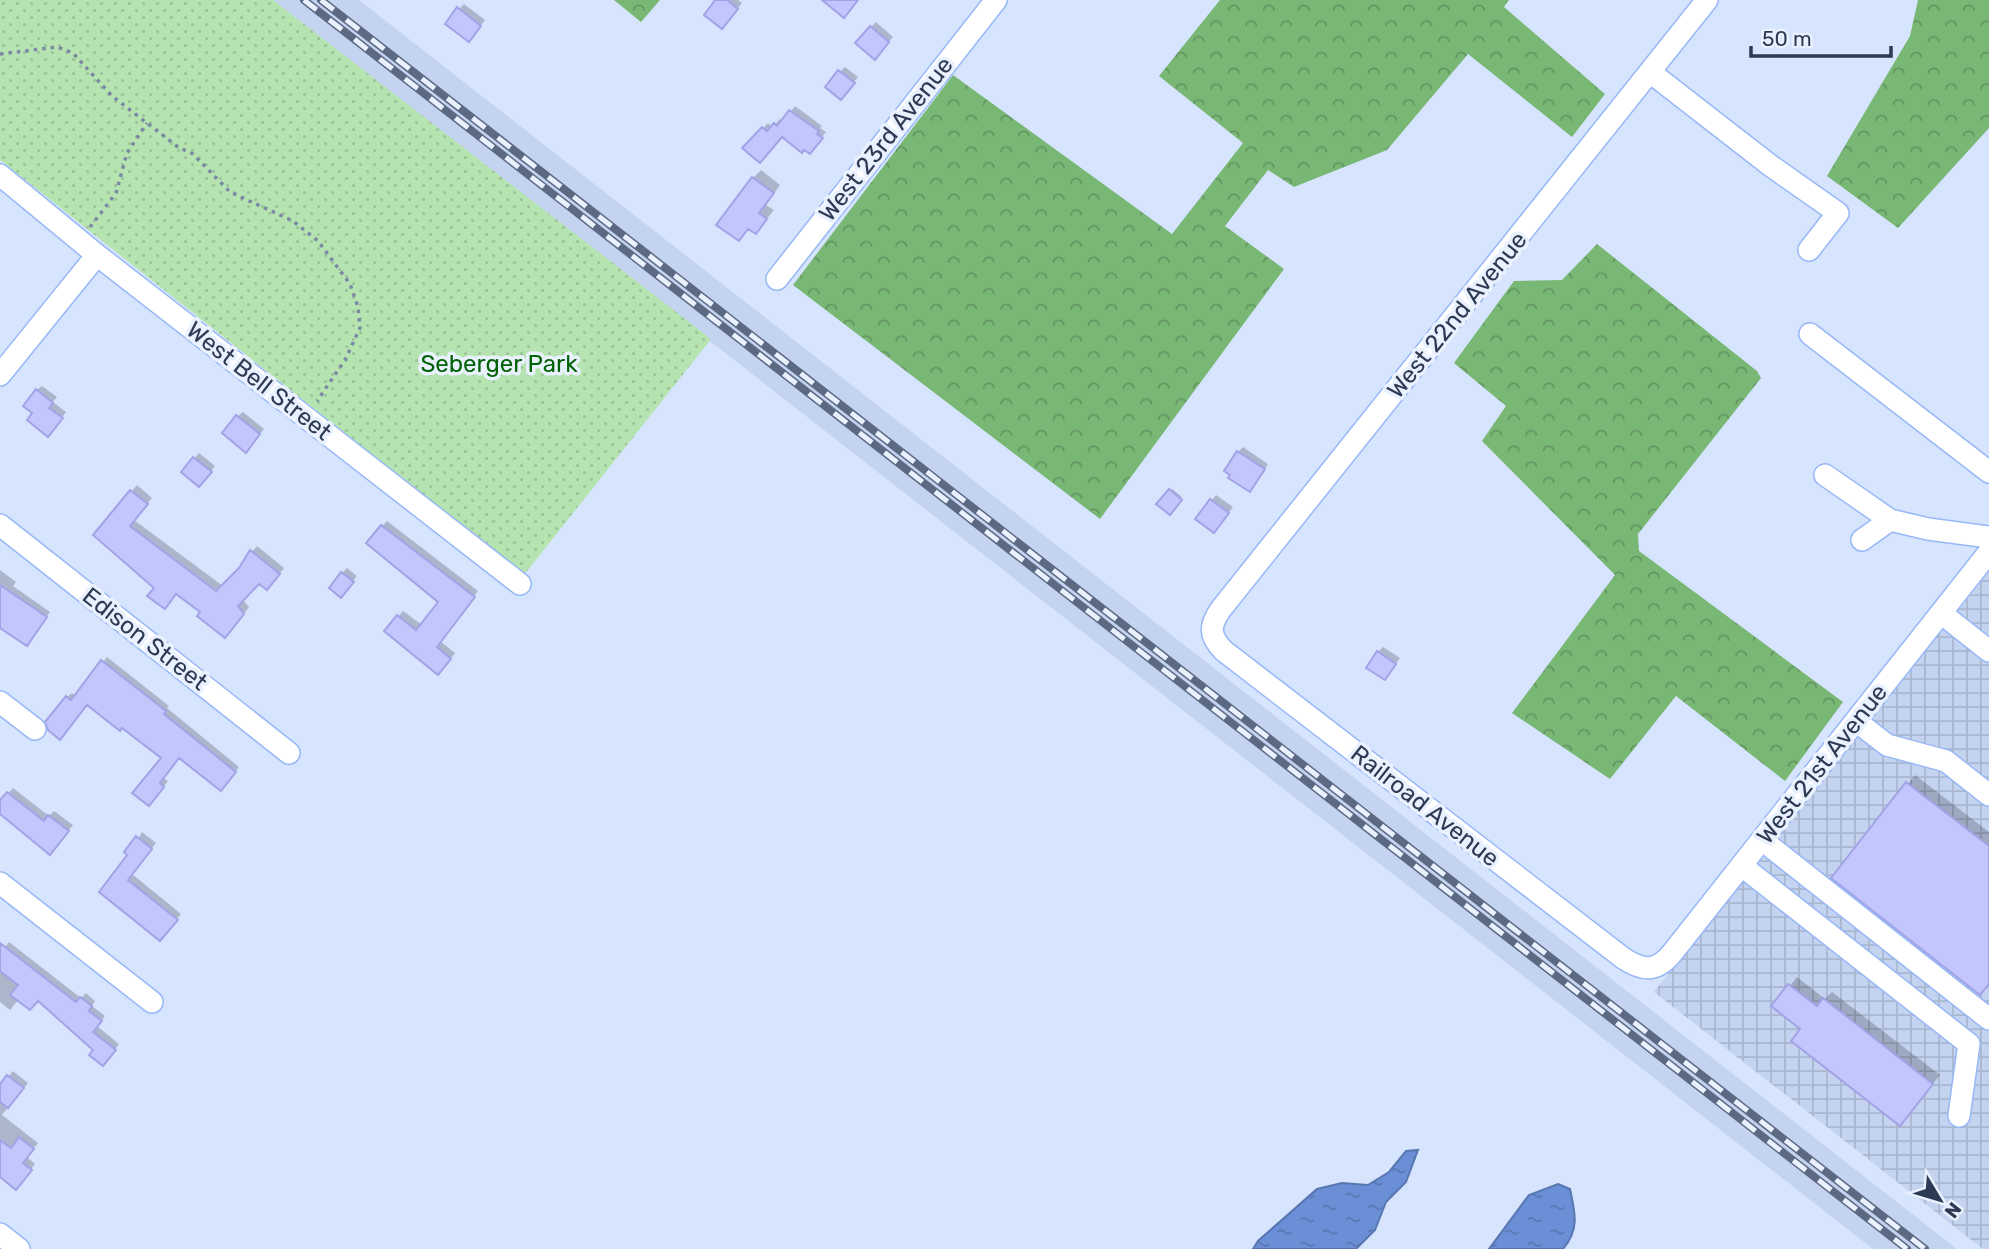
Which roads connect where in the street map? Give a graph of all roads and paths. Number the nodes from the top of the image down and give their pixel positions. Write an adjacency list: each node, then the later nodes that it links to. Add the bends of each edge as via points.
1 (996, 0): 10 (street, West 23rd Avenue)
2 (1707, 0): 4 (street, West 22nd Avenue)
3 (0, 54): 5 (path, via 66,49 84,62 112,96)
4 (1650, 72): 8 (street, via 1838,213); 23 (street, West 22nd Avenue, via 1221,609)
5 (148, 123): 7 (path, via 127,153 116,193); 13 (path, via 193,154 230,192 303,227 350,284 360,321 357,337 322,394)
6 (0, 175): 7 (street, West Bell Street)
7 (80, 239): 9 (street, West Bell Street)
8 (1809, 250)
9 (97, 255): 12 (street); 13 (street, West Bell Street)
10 (777, 279)
11 (1810, 334): 14 (street)
12 (0, 375)
13 (303, 415): 21 (street, West Bell Street)
14 (1989, 472)
15 (1825, 475): 16 (street)
16 (1890, 520): 18 (street); 19 (street)
17 (0, 525): 28 (street, Edison Street)
18 (1989, 537)
19 (1862, 540)
20 (1989, 552): 22 (street, West 21st Avenue)
21 (520, 584)
22 (1941, 613): 24 (street); 26 (street, West 21st Avenue)
23 (1211, 631): 33 (street, Railroad Avenue, via 1224,651 1623,958)
24 (1989, 651)
25 (0, 702): 27 (street)
26 (1856, 721): 29 (street, via 1887,745 1946,761); 30 (street, West 21st Avenue)
27 (35, 729)
28 (289, 753)
29 (1989, 795)
30 (1762, 840): 31 (street, West 21st Avenue); 35 (street)
31 (1742, 866): 33 (street, West 21st Avenue, via 1668,959); 36 (street, via 1969,1044)
32 (0, 883): 34 (street)
33 (1650, 970)
34 (152, 1002)
35 (1989, 1018)
36 (1959, 1116)

